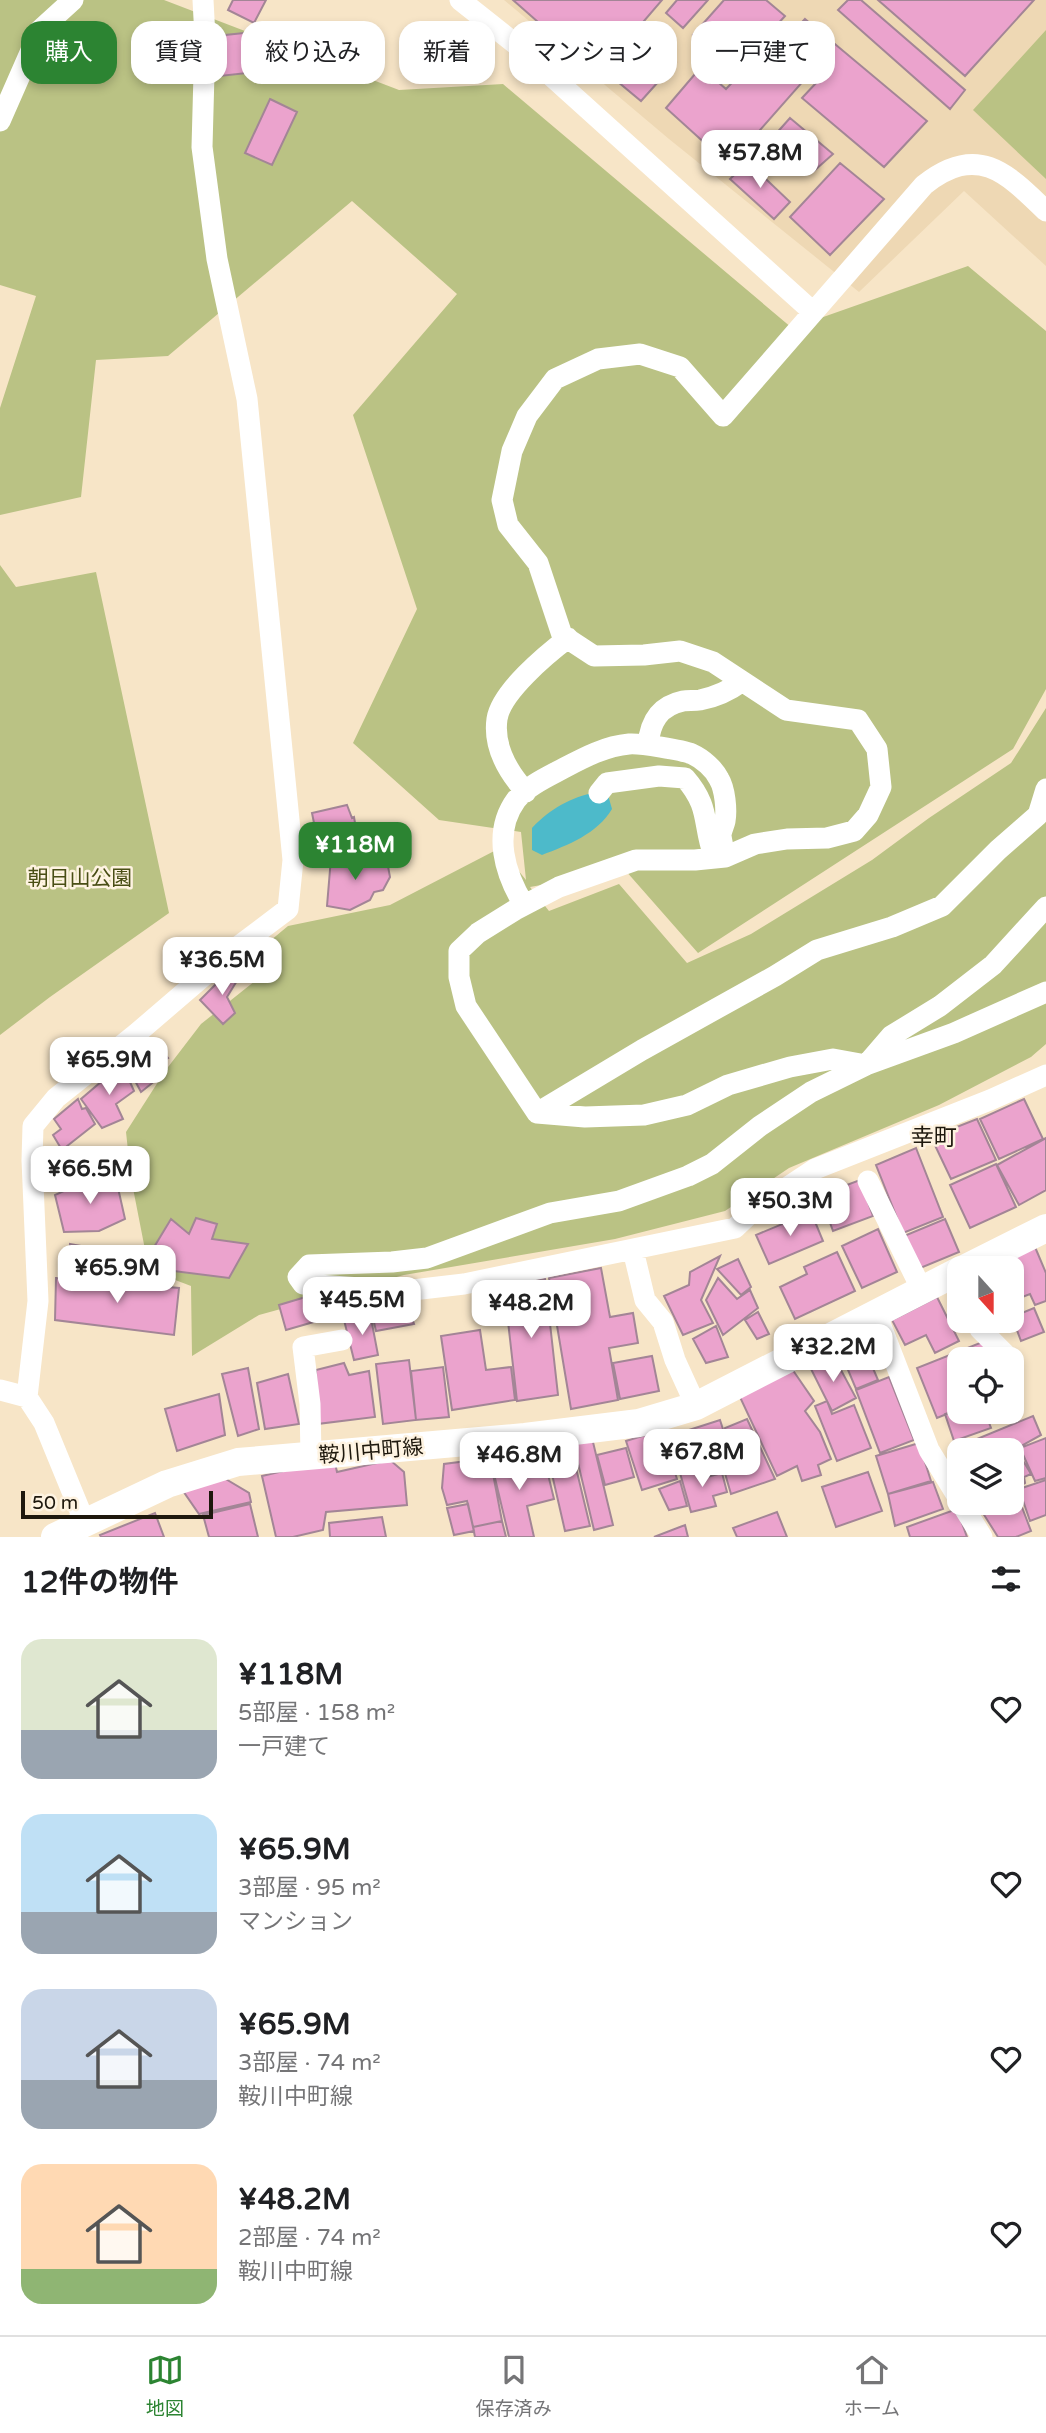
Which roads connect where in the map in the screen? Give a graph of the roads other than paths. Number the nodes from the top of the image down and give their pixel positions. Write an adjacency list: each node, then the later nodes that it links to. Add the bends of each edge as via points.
1 (73, 0): 4 (street, via 40,30)
2 (203, 0): 31 (street, via 202,147 217,259 247,399 256,473 293,860 288,909 56,1098 33,1126 38,1301)
3 (460, 0): 6 (street, via 518,46)
4 (0, 121)
5 (1046, 211): 6 (street, via 1003,172 975,163 940,172)
6 (813, 312): 7 (street, via 723,416 680,367 640,354 598,359 555,379 527,416 512,451 502,500 508,525 538,563 562,635)
7 (568, 638): 8 (street, via 594,656 680,650 713,662); 11 (street, via 536,664 497,717 506,767)
8 (741, 682): 9 (street, via 728,691 660,710); 13 (street, via 786,710 858,720 877,749 881,788 854,831 755,845)
9 (648, 745): 11 (street, via 630,744 589,754); 13 (street, via 691,754 720,780 725,819)
10 (1046, 789): 19 (street, via 1038,815 942,905 817,950)
11 (526, 792): 14 (street, via 517,798 503,836 503,859)
12 (599, 793): 13 (street, via 607,783 659,776 685,778 698,793 707,837)
13 (720, 858): 14 (street, via 636,860 559,887)
14 (524, 905): 19 (street, via 478,933 459,951 459,976 466,1006)
15 (1046, 907): 17 (street, via 993,965 891,1036)
16 (1046, 992): 17 (street)
17 (866, 1065): 19 (street, via 833,1059 790,1067 728,1085 687,1105 644,1115); 22 (street, via 811,1092 712,1164 688,1176 619,1201 550,1213 427,1258 309,1265 298,1277 303,1284 404,1291 464,1284)
18 (1046, 1075): 22 (street, via 815,1169 756,1208 735,1228)
19 (537, 1113)
20 (868, 1181): 25 (street)
21 (1046, 1227): 23 (main road, 鞍川中町線)
22 (633, 1250): 32 (street, via 645,1300 663,1322)
23 (992, 1256)
24 (947, 1279): 25 (main road, 鞍川中町線)
25 (922, 1290): 26 (main road, 鞍川中町線)
26 (876, 1313): 32 (main road, 鞍川中町線); 34 (street, via 929,1450)
27 (985, 1334): 29 (street)
28 (342, 1340): 33 (street, via 303,1346)
29 (998, 1347)
30 (0, 1390): 31 (street)
31 (27, 1397): 36 (street, via 44,1423)
32 (696, 1406): 33 (main road, 鞍川中町線, via 639,1423)
33 (311, 1457): 36 (main road, 鞍川中町線, via 238,1462 167,1484)
34 (947, 1480)
35 (969, 1515): 38 (street)
36 (85, 1523): 37 (main road, 鞍川中町線)
37 (55, 1537)
38 (982, 1537)

